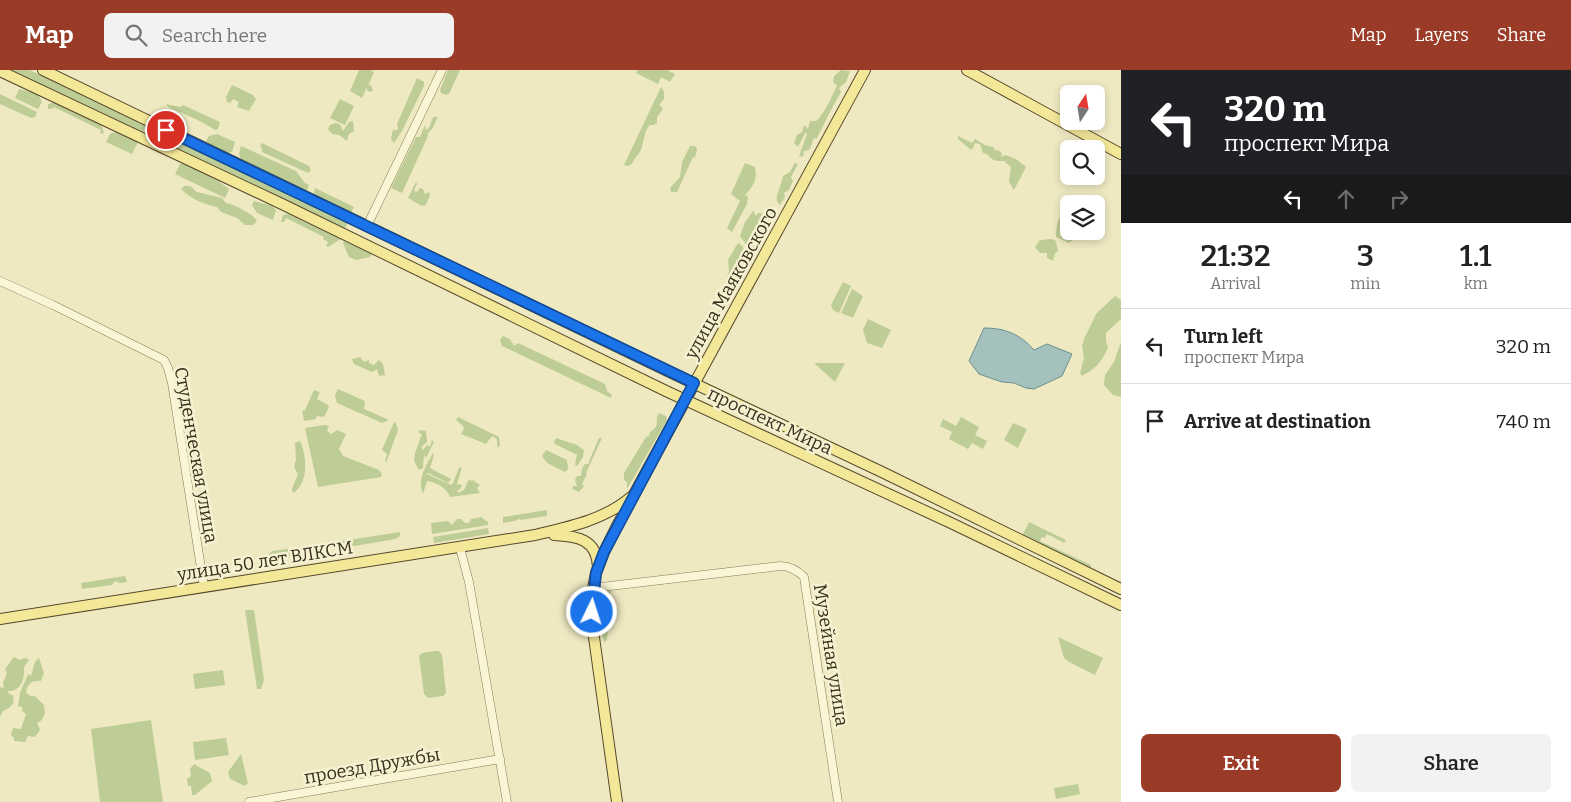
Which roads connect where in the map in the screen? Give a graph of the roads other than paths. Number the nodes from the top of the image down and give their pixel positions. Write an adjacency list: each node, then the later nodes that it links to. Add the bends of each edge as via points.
1 (43, 70): 7 (main road, проспект Мира)
2 (442, 70): 7 (street)
3 (865, 70): 10 (main road, улица Маяковского)
4 (967, 70): 6 (main road)
5 (0, 71): 8 (main road, проспект Мира)
6 (1121, 154)
7 (367, 226): 8 (main road); 10 (main road, проспект Мира)
8 (360, 243): 11 (main road, проспект Мира)
9 (0, 281): 20 (street, Студенческая улица, via 164,360 172,383)
10 (694, 383): 11 (main road, улица Маяковского); 17 (main road, проспект Мира)
11 (686, 400): 12 (main road, улица Маяковского); 18 (main road, проспект Мира)
12 (636, 493): 13 (main road, улица 50 лет ВЛКСМ, via 618,508); 14 (main road, улица Маяковского)
13 (596, 518): 14 (main road, via 608,519); 15 (main road, улица 50 лет ВЛКСМ)
14 (615, 531): 19 (main road, улица Маяковского)
15 (535, 535): 16 (main road, улица 50 лет ВЛКСМ); 19 (main road, улица 50 лет ВЛКСМ, via 582,539 594,550)
16 (460, 548): 20 (main road, улица 50 лет ВЛКСМ); 25 (street, via 469,582)
17 (1044, 552): 18 (main road); 22 (main road, проспект Мира)
18 (1037, 565): 23 (main road, проспект Мира)
19 (598, 567): 21 (main road, улица Маяковского)
20 (204, 587): 24 (main road, улица 50 лет ВЛКСМ)
21 (593, 588): 29 (main road, улица Маяковского, via 593,640); 30 (street, Музейная улица, via 780,566 799,572 804,577)
22 (1121, 589)
23 (1121, 606)
24 (0, 619)
25 (500, 760): 26 (street, проезд Дружбы, via 376,780); 28 (street)
26 (283, 800): 27 (street, проезд Дружбы)
27 (249, 802)
28 (507, 802)
29 (617, 802)
30 (838, 802)

